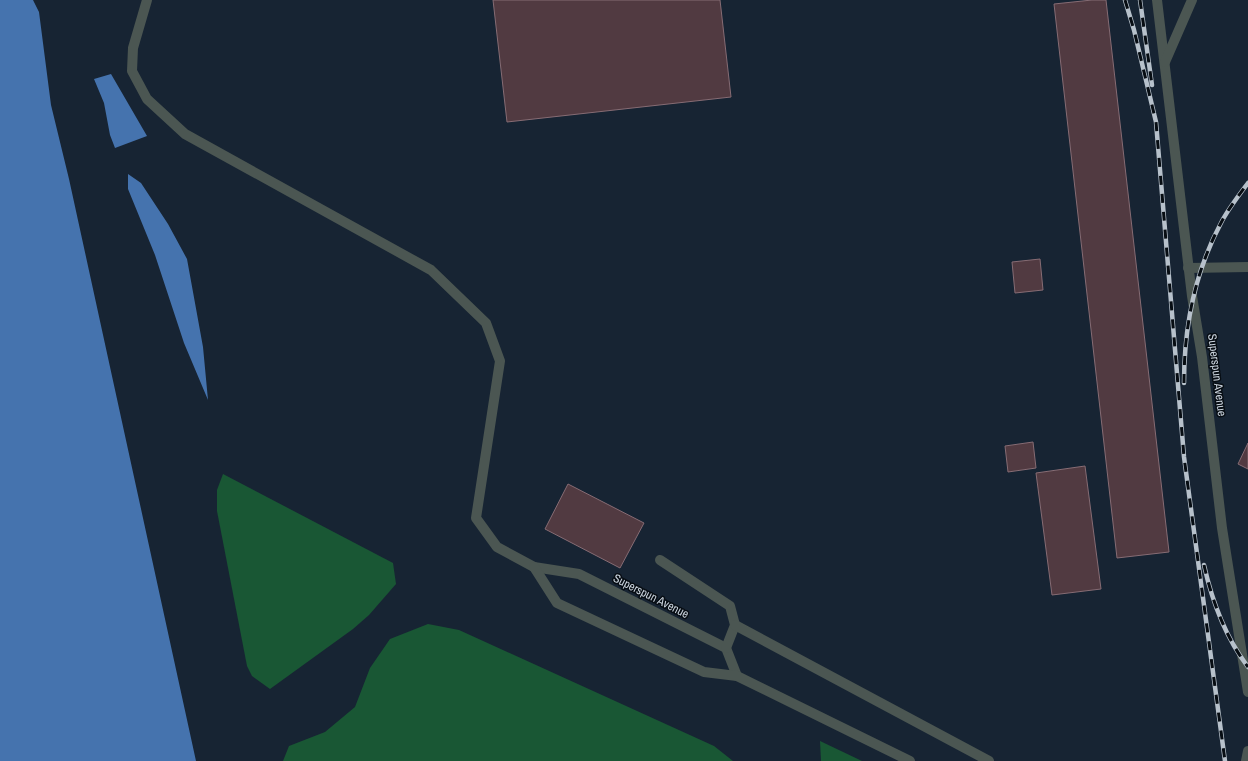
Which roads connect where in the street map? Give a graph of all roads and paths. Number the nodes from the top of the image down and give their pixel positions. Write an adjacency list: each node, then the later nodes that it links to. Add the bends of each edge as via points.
1 (147, 0): 9 (street, Superspun Avenue, via 133,48 132,71 147,99 185,134 431,270 486,323 500,361 476,518 497,546)
2 (1158, 0): 4 (street, Superspun Avenue)
3 (1192, 0): 4 (street)
4 (1164, 62): 7 (street, Superspun Avenue)
5 (1248, 257): 6 (street)
6 (1245, 266): 7 (street)
7 (1188, 268): 13 (street, Superspun Avenue, via 1202,356 1222,528)
8 (660, 560): 10 (street, via 730,606)
9 (534, 567): 11 (street, Superspun Avenue, via 579,574); 12 (street, Superspun Avenue, via 557,603 704,672)
10 (735, 625): 11 (street); 16 (street)
11 (726, 648): 12 (street)
12 (737, 676): 15 (street, Superspun Avenue)
13 (1248, 692)
14 (1248, 751): 17 (street)
15 (910, 761)
16 (989, 761)
17 (1246, 761)

